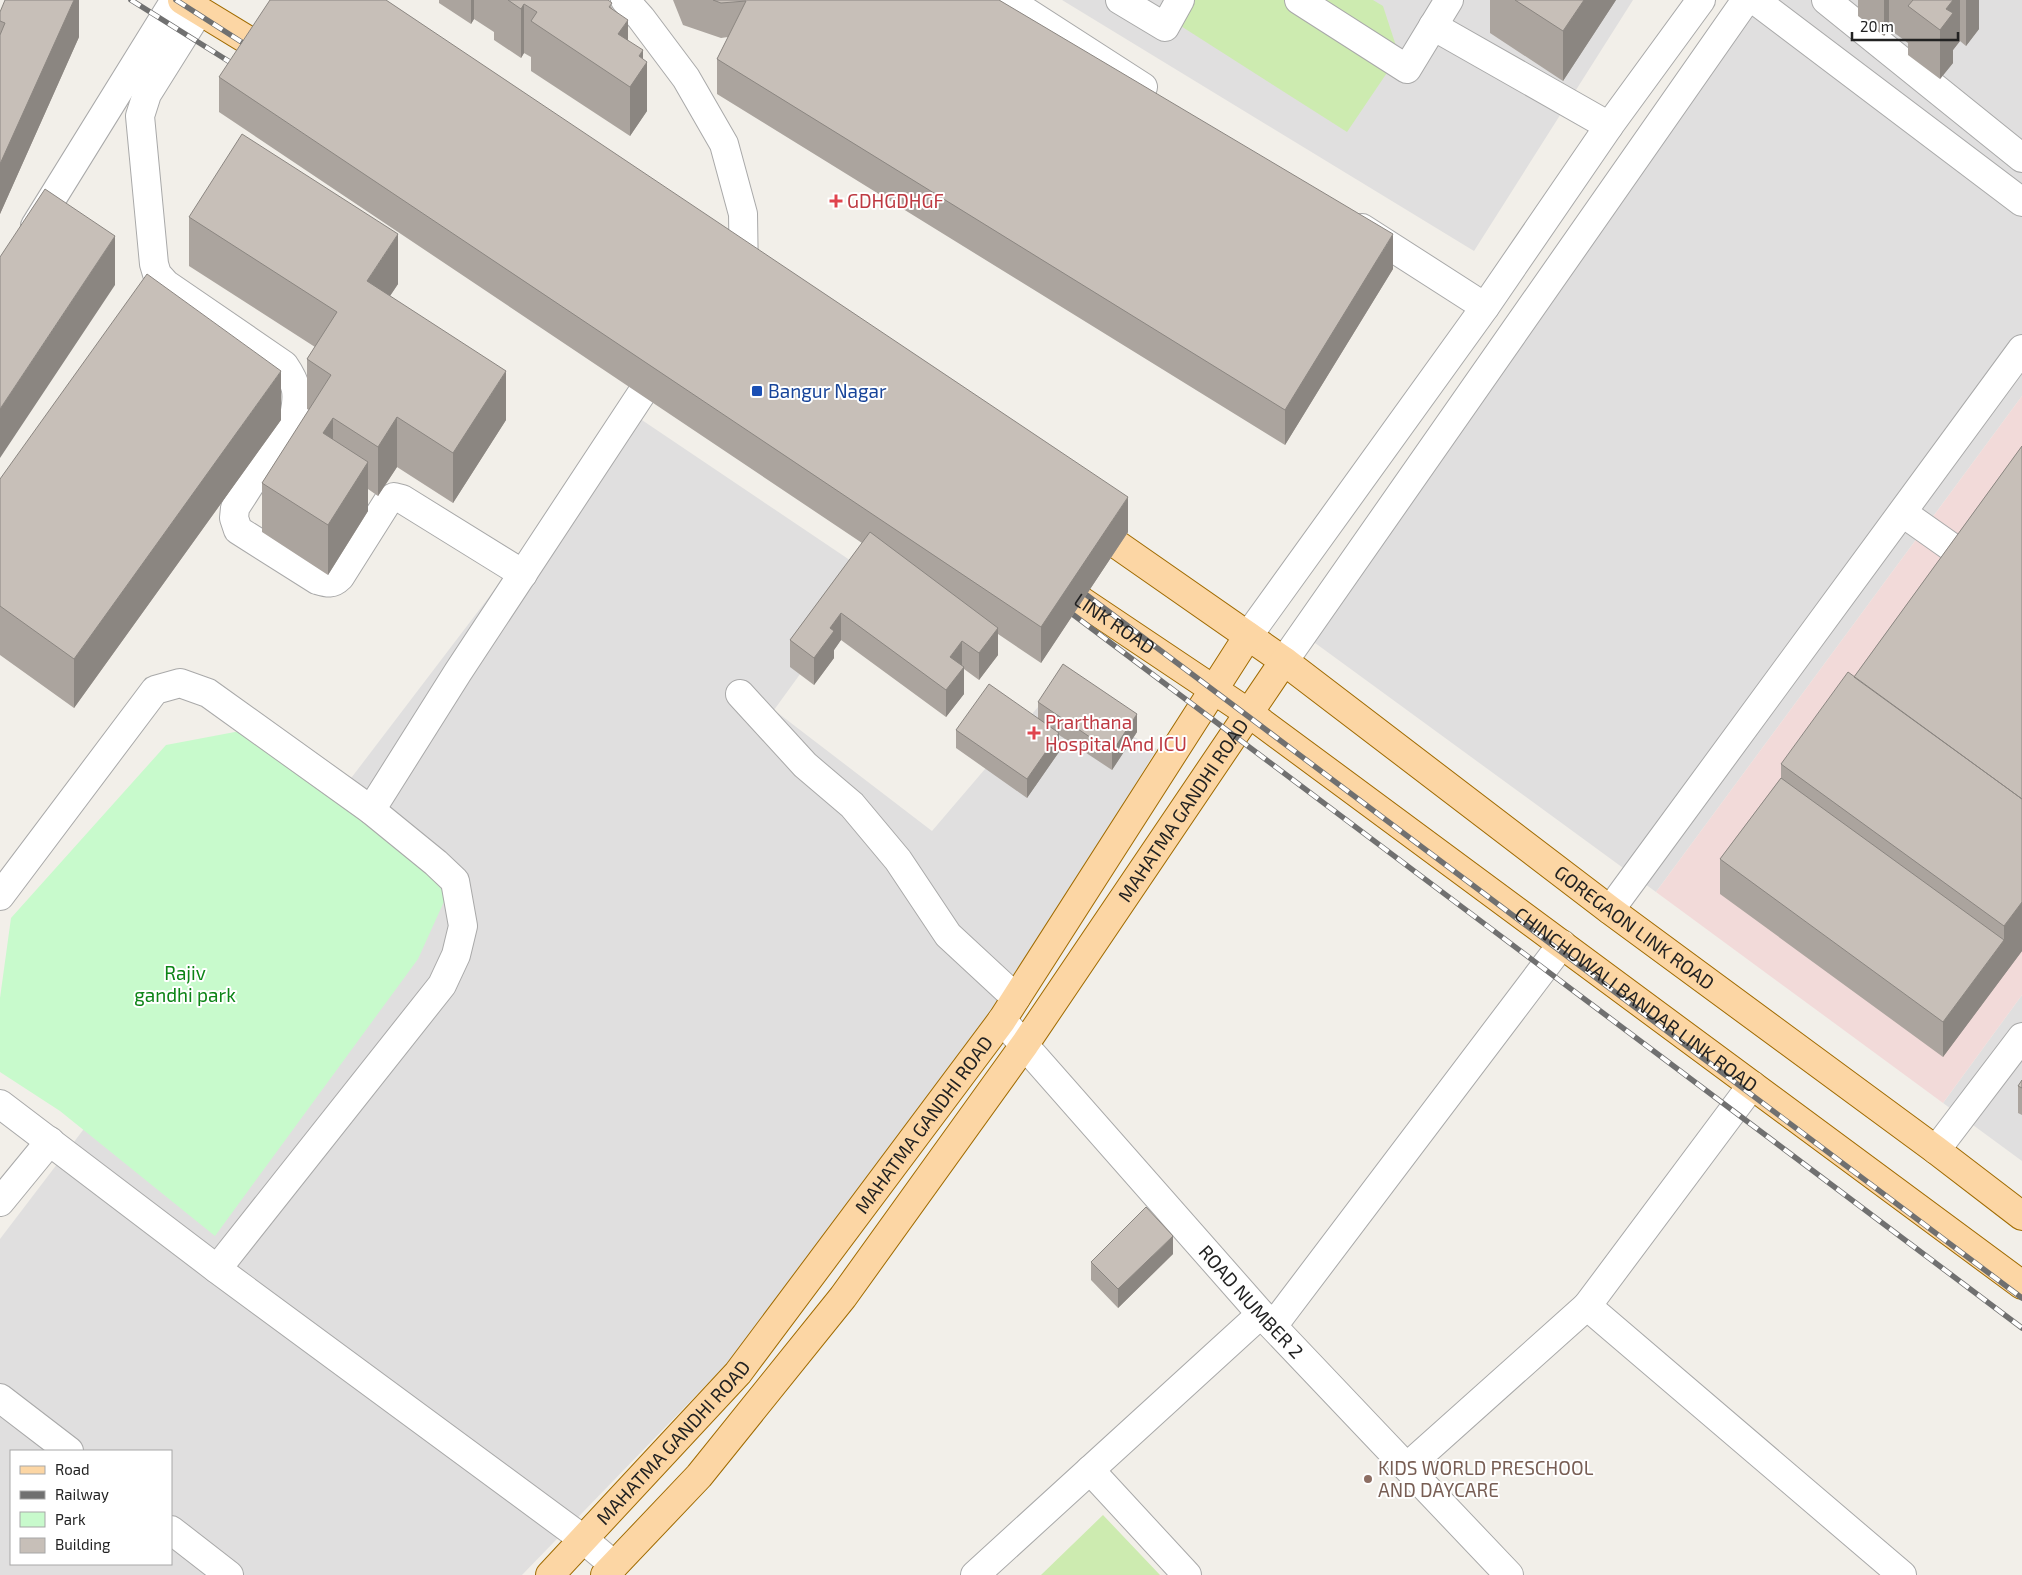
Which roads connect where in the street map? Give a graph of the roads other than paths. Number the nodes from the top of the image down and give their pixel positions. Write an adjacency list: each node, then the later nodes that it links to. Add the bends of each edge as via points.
1 (175, 0): 20 (street)
2 (625, 0): 22 (street, via 686,78 724,144 743,214)
3 (1008, 0): 15 (street)
4 (1120, 0): 5 (street, via 1165,27)
5 (1180, 0)
6 (1299, 0): 13 (street, via 1407,69)
7 (1449, 0): 13 (street)
8 (1701, 0): 16 (street)
9 (1746, 0): 32 (street)
10 (1755, 0): 18 (street)
11 (1826, 0): 17 (street)
12 (190, 6): 14 (main road); 30 (street, via 140,116 154,264 157,274 166,284 284,365 294,381 298,399 294,416 235,508 238,530 317,580 329,584 340,577 388,502 394,498 402,499)
13 (1433, 26): 16 (street)
14 (299, 72)
15 (1165, 101)
16 (1608, 126): 23 (street)
17 (2022, 158)
18 (2022, 202)
19 (1340, 214): 23 (street)
20 (21, 249)
21 (718, 269): 22 (main road)
22 (752, 290)
23 (1485, 307): 31 (street)
24 (677, 340): 30 (street)
25 (2022, 349): 27 (street)
26 (1069, 511): 31 (main road)
27 (1903, 512): 28 (street); 38 (street)
28 (1954, 549)
29 (1031, 566): 33 (main road, LINK ROAD)
30 (523, 574): 36 (street)
31 (1248, 636): 32 (main road, GOREGAON LINK ROAD); 33 (main road, MAHATMA GANDHI ROAD)
32 (1284, 661): 35 (main road, MAHATMA GANDHI ROAD); 38 (main road, GOREGAON LINK ROAD)
33 (1213, 689): 35 (main road, LINK ROAD); 40 (main road, MAHATMA GANDHI ROAD)
34 (740, 694): 40 (street, ROAD NUMBER 2, via 806,764 852,805 898,860 948,935)
35 (1250, 714): 39 (main road, CHINCHOWALI BANDAR LINK ROAD); 42 (main road, MAHATMA GANDHI ROAD)
36 (371, 810): 37 (street, via 208,693 180,683 155,690); 49 (street, via 455,881 463,926 456,955 442,985)
37 (0, 896)
38 (1610, 910): 46 (main road, GOREGAON LINK ROAD)
39 (1562, 944): 43 (main road, CHINCHOWALI BANDAR LINK ROAD); 52 (street)
40 (1009, 1009): 42 (street, ROAD NUMBER 2); 58 (main road, MAHATMA GANDHI ROAD, via 738,1373)
41 (2022, 1037): 46 (street)
42 (1025, 1044): 52 (street, ROAD NUMBER 2); 59 (main road, MAHATMA GANDHI ROAD, via 843,1297 699,1476)
43 (1752, 1085): 50 (main road, CHINCHOWALI BANDAR LINK ROAD); 51 (street)
44 (0, 1104): 45 (street)
45 (50, 1141): 47 (street); 49 (street)
46 (1936, 1150): 48 (main road, GOREGAON LINK ROAD)
47 (0, 1202)
48 (2022, 1216)
49 (217, 1269): 58 (street)
50 (2022, 1285)
51 (1587, 1306): 55 (street); 60 (street)
52 (1267, 1320): 55 (street, ROAD NUMBER 2); 56 (street)
53 (0, 1398): 54 (street)
54 (68, 1450)
55 (1407, 1467): 65 (street, ROAD NUMBER 2)
56 (1090, 1470): 63 (street); 64 (street)
57 (172, 1531): 61 (street)
58 (583, 1539): 59 (street); 62 (main road, MAHATMA GANDHI ROAD)
59 (610, 1570)
60 (1897, 1572)
61 (230, 1575)
62 (550, 1575)
63 (975, 1575)
64 (1187, 1575)
65 (1509, 1575)

